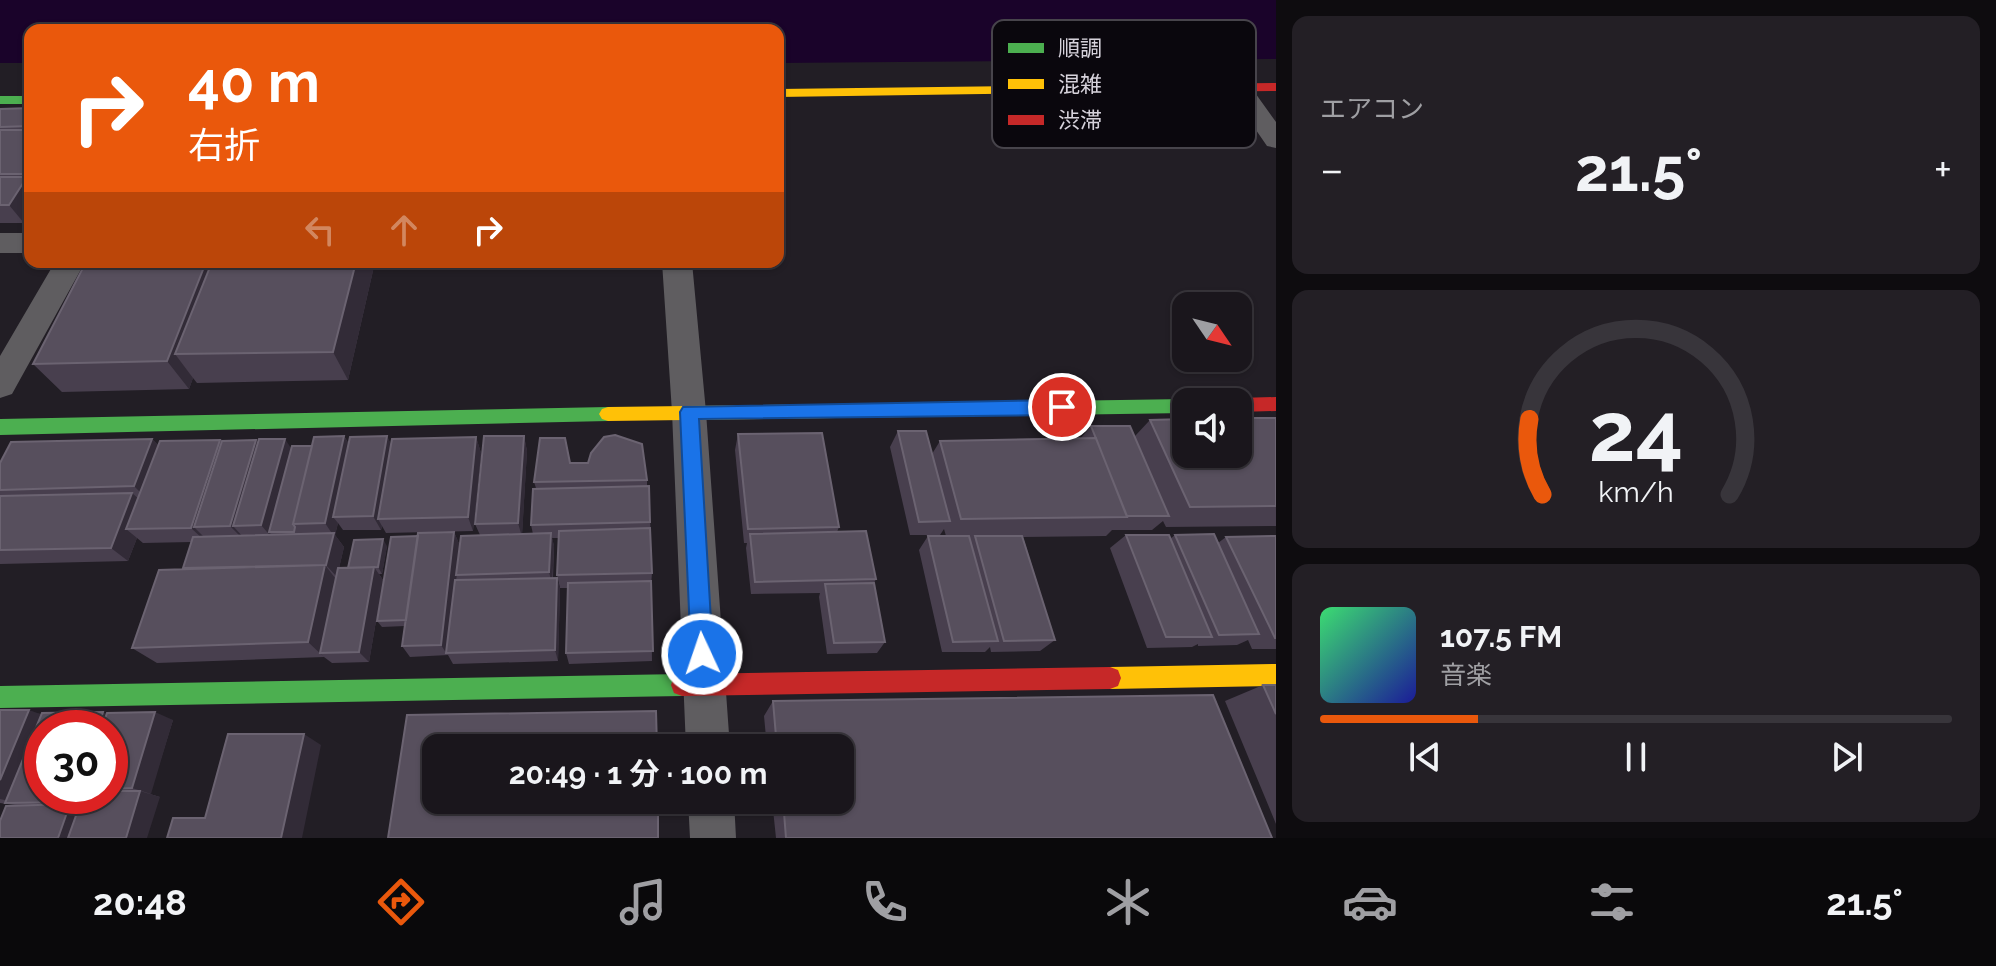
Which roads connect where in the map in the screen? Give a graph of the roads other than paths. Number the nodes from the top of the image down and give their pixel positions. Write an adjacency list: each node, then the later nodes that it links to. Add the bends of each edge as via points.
1 (1276, 87): 2 (street)
2 (1256, 88)
3 (992, 91): 4 (street)
4 (784, 93)
5 (0, 100): 6 (street)
6 (24, 100)
7 (1256, 112): 8 (street)
8 (1276, 140)
9 (0, 243): 10 (street)
10 (24, 243)
11 (67, 268): 13 (street)
12 (677, 268): 17 (street)
13 (0, 385)
14 (1276, 404): 15 (street)
15 (1252, 405)
16 (1172, 406): 17 (street)
17 (689, 412): 18 (street); 20 (street)
18 (0, 427)
19 (1276, 675): 20 (street)
20 (704, 684): 21 (street); 22 (street)
21 (0, 697)
22 (707, 734)
23 (712, 814): 24 (street)
24 (713, 838)

